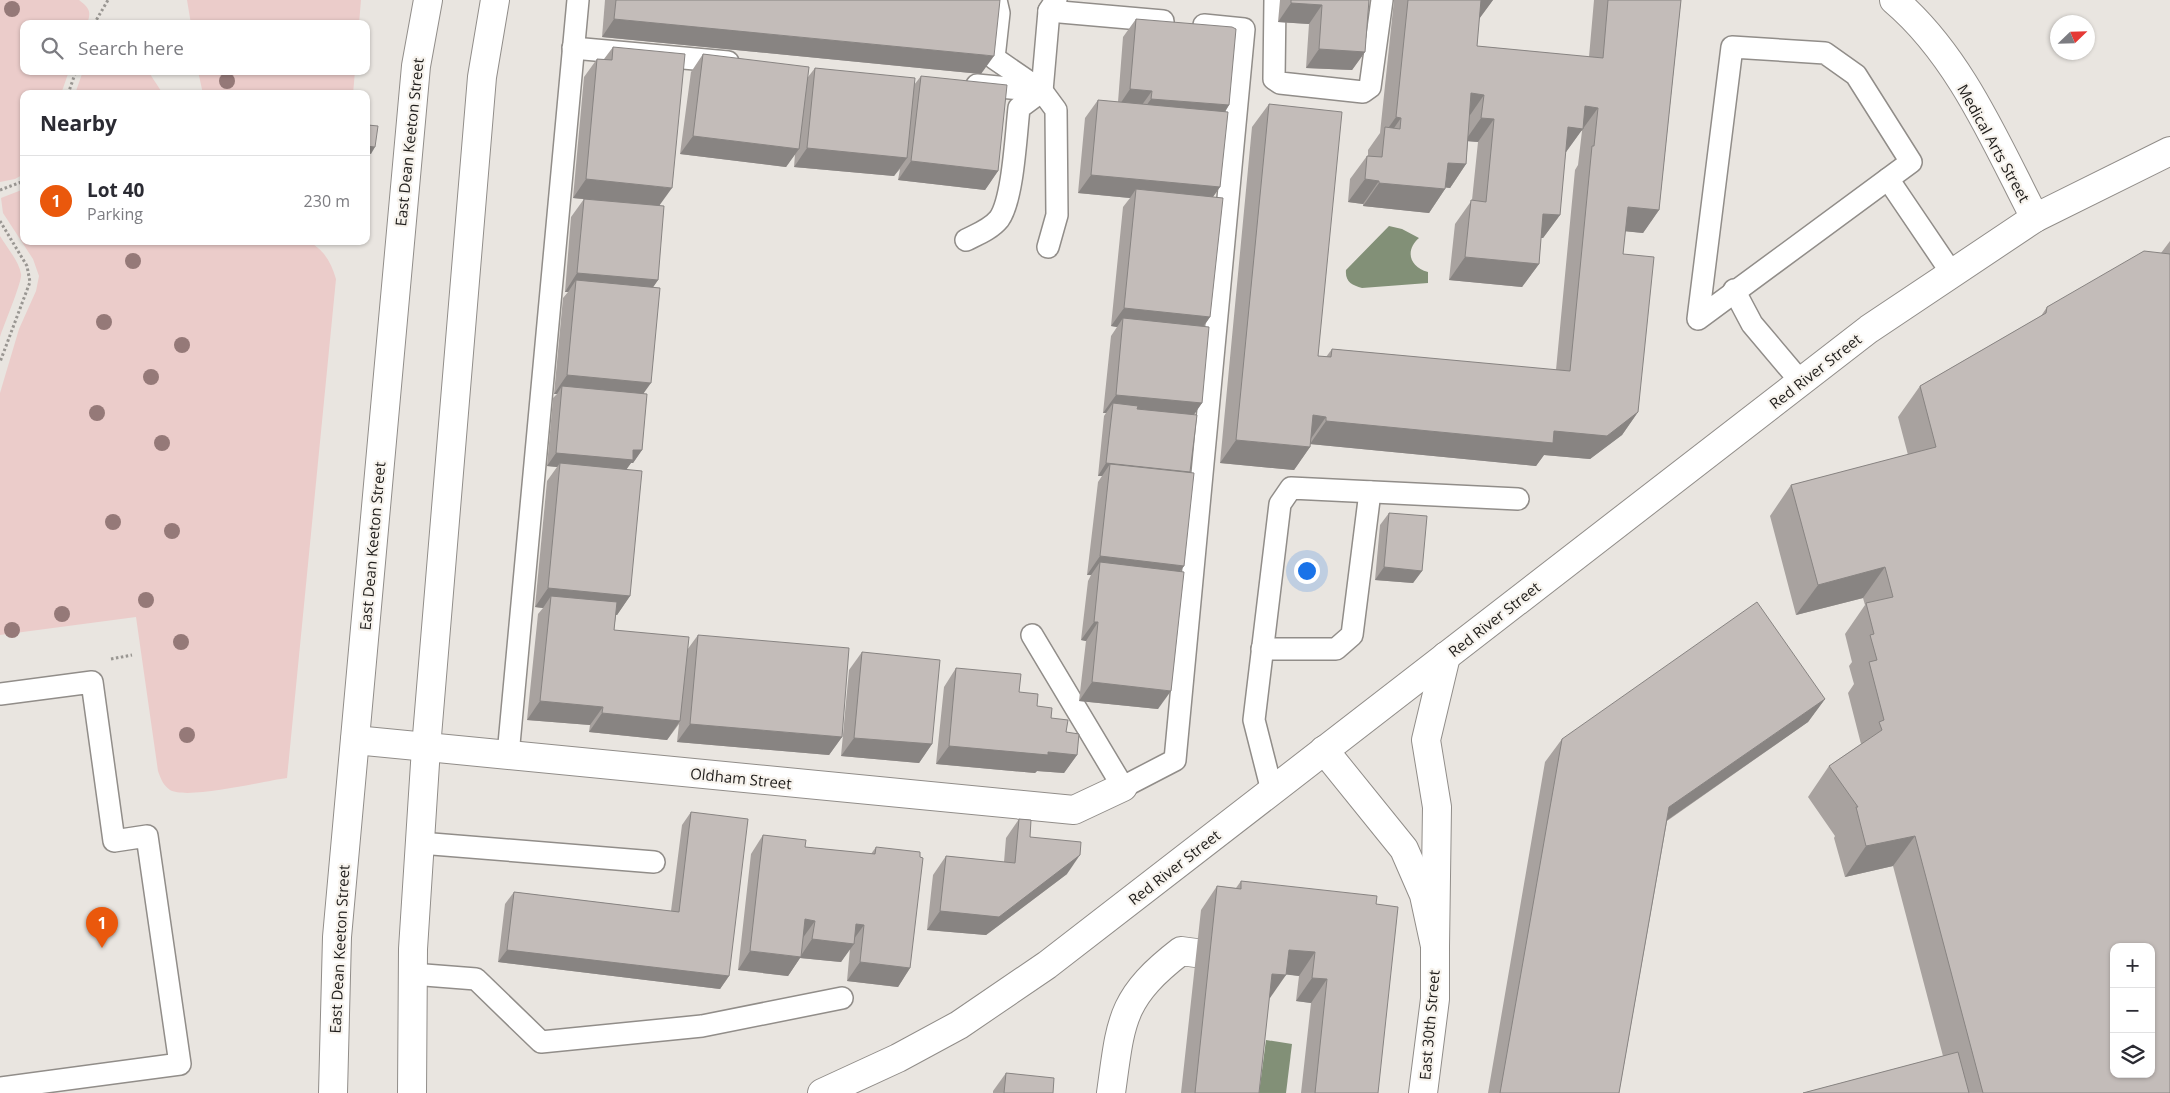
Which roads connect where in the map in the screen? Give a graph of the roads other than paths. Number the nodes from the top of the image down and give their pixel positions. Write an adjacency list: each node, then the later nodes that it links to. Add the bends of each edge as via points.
1 (428, 0): 27 (main road, East Dean Keeton Street, via 416,66)
2 (495, 0): 28 (main road, via 482,77)
3 (578, 0): 9 (lane)
4 (996, 0): 12 (lane, via 999,13 994,58)
5 (1275, 0): 6 (lane, via 1274,78 1280,83 1363,92 1370,87)
6 (1382, 0)
7 (1894, 0): 15 (main road, Medical Arts Street, via 1931,39 1971,96)
8 (1050, 4): 12 (lane); 31 (lane, via 1244,28 1175,760)
9 (574, 48): 10 (lane); 30 (lane)
10 (749, 64)
11 (954, 83): 12 (lane)
12 (1042, 91): 16 (lane, via 1019,108 1007,201 999,218 988,229); 17 (lane, via 1056,110 1057,215)
13 (2170, 151): 15 (main road, Red River Street)
14 (1888, 179): 18 (lane); 19 (lane); 19 (lane, via 1912,162 1856,75 1825,53 1732,47 1698,319)
15 (2035, 218): 18 (main road, Red River Street)
16 (966, 240)
17 (1048, 247)
18 (1951, 272): 20 (main road, Red River Street, via 1869,329)
19 (1734, 290): 20 (lane, via 1752,324)
20 (1801, 382): 25 (main road, Red River Street)
21 (1370, 492): 22 (lane); 24 (lane, via 1352,635 1336,649); 24 (lane, via 1291,488 1280,504)
22 (1518, 499)
23 (1032, 635): 31 (lane)
24 (1262, 649): 32 (lane, via 1254,720)
25 (1446, 656): 29 (main road, Red River Street); 35 (main road, via 1426,740 1437,807)
26 (0, 694): 39 (lane, via 92,682 114,840 147,836 180,1064)
27 (355, 740): 28 (main road, Oldham Street); 40 (main road, East Dean Keeton Street, via 337,943)
28 (426, 748): 30 (main road, Oldham Street); 33 (main road)
29 (1324, 750): 32 (main road, Red River Street); 35 (main road, East 30th Street, via 1404,849 1424,895)
30 (508, 755): 31 (main road, Oldham Street, via 1074,810)
31 (1123, 787)
32 (1272, 791): 42 (main road, Red River Street, via 1047,965 959,1026)
33 (420, 843): 34 (lane); 37 (main road)
34 (654, 862)
35 (1435, 946): 44 (main road, East 30th Street, via 1434,999)
36 (1196, 953): 43 (main road, via 1181,952 1159,968 1130,1003 1120,1029)
37 (412, 974): 38 (lane, via 476,979 541,1042 702,1026); 41 (main road)
38 (842, 998)
39 (0, 1088)
40 (333, 1093)
41 (412, 1093)
42 (822, 1093)
43 (1112, 1093)
44 (1423, 1093)

